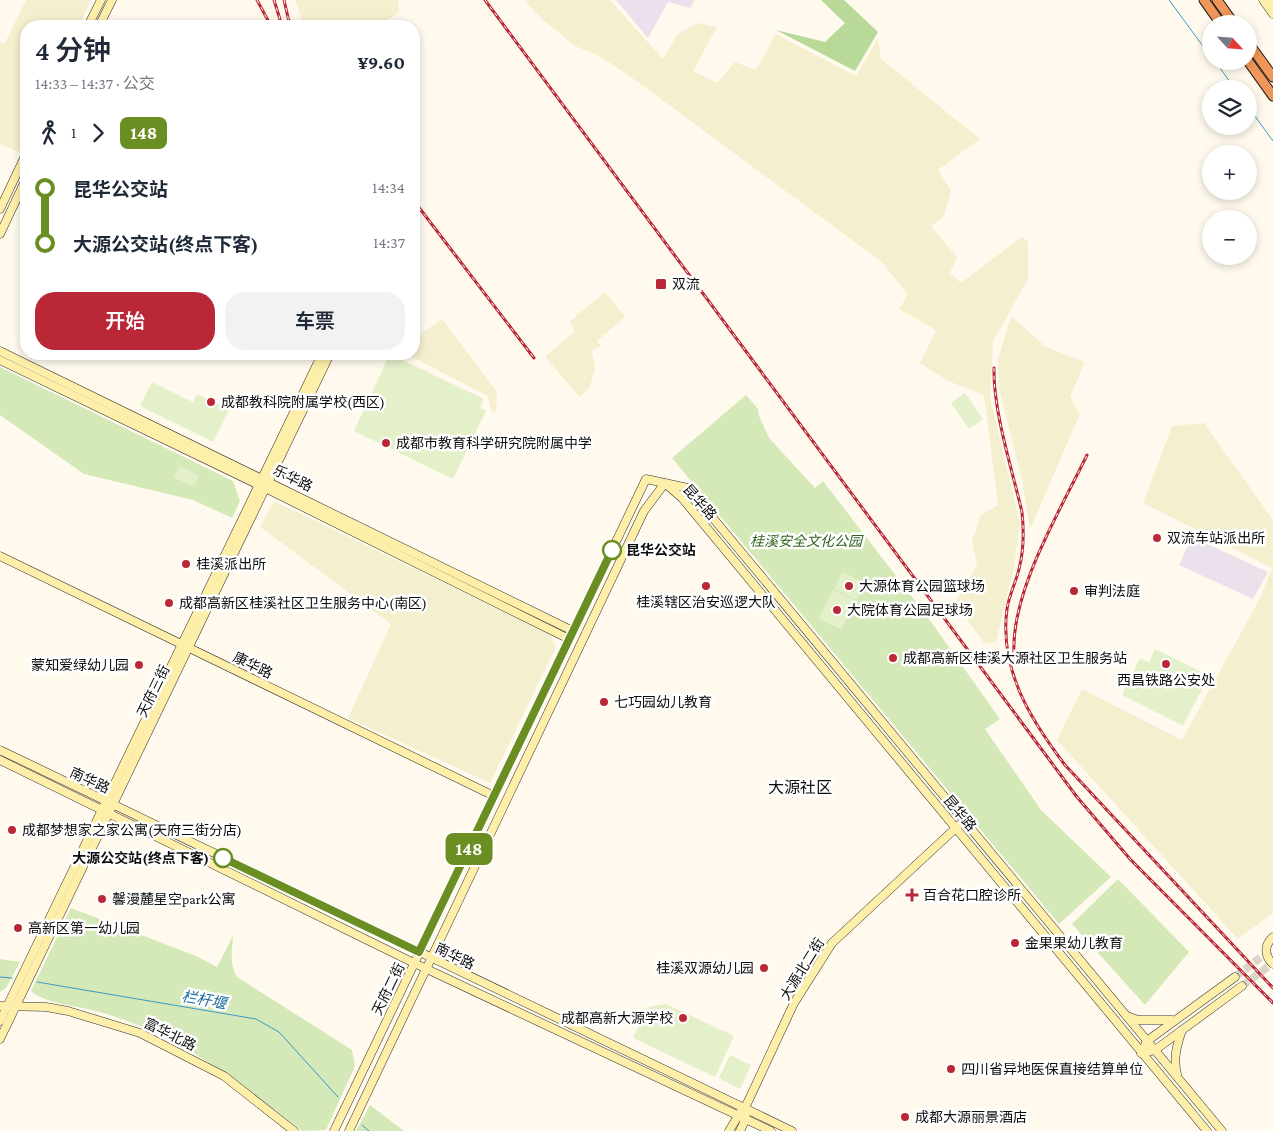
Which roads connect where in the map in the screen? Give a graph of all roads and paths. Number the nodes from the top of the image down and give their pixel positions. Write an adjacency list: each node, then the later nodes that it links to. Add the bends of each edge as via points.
1 (101, 0): 11 (main road)
2 (112, 0): 12 (main road)
3 (1204, 0): 9 (highway)
4 (1216, 0): 10 (highway)
5 (1263, 0): 8 (main road)
6 (1270, 0): 7 (main road)
7 (1273, 5)
8 (1273, 14)
9 (1215, 15)
10 (1227, 15)
11 (91, 20)
12 (102, 20)
13 (1258, 56): 15 (highway)
14 (1254, 70): 16 (highway)
15 (1273, 77)
16 (1273, 96)
17 (20, 167): 19 (main road)
18 (20, 192): 20 (main road)
19 (0, 209)
20 (0, 234)
21 (0, 351): 25 (main road, 乐华路)
22 (0, 360): 25 (main road, 乐华路)
23 (319, 360): 25 (main road, 天府三街)
24 (327, 360): 25 (main road, 天府三街)
25 (264, 483): 28 (main road, 乐华路); 29 (main road, 天府三街)
26 (665, 483): 28 (main road, 天府二街, via 646,479); 35 (main road, 昆华路, via 688,488); 36 (main road, 昆华路, via 705,525); 39 (main road, 天府二街, via 644,511)
27 (0, 556): 29 (main road, 康华路)
28 (571, 635): 32 (main road, 天府二街)
29 (185, 646): 32 (main road, 康华路); 33 (main road, 天府三街)
30 (0, 750): 33 (main road, 南华路)
31 (0, 760): 34 (main road, 南华路)
32 (494, 796): 38 (main road, 天府二街)
33 (109, 803): 34 (main road, 天府三街); 38 (main road, 南华路)
34 (105, 811): 40 (main road, 南华路); 45 (main road, 天府三街, via 19,990)
35 (965, 820): 36 (main road, 大源北二街); 46 (main road, 昆华路)
36 (956, 828): 53 (main road, 昆华路); 55 (main road, 大源北二街, via 832,943 794,1003)
37 (1273, 937): 41 (main road, via 1266,946)
38 (419, 952): 39 (main road, 南华路); 40 (main road, 天府二街)
39 (432, 958): 42 (main road, 天府二街); 55 (main road, 南华路)
40 (414, 963): 42 (main road, 南华路); 59 (main road, 天府二街)
41 (1273, 964)
42 (427, 969): 56 (main road, 南华路); 60 (main road, 天府二街)
43 (1235, 977): 47 (main road)
44 (1242, 986): 49 (main road)
45 (8, 1006): 48 (main road, 天府三街); 50 (main road, 天府三街); 58 (main road, 富华北路, via 46,1007 88,1015 158,1041 224,1076)
46 (1126, 1015): 47 (main road, via 1138,1020); 51 (main road, 昆华路)
47 (1174, 1020): 51 (main road)
48 (0, 1021)
49 (1182, 1030): 52 (main road); 54 (main road, via 1174,1063)
50 (0, 1039)
51 (1147, 1040): 52 (main road, 昆华路); 53 (main road)
52 (1155, 1050): 53 (main road); 54 (main road, 昆华路)
53 (1141, 1053): 65 (main road, 昆华路)
54 (1178, 1077): 66 (main road, 昆华路)
55 (745, 1108): 56 (main road); 57 (main road); 64 (main road, 南华路)
56 (738, 1114): 57 (main road, 南华路); 61 (main road)
57 (746, 1118): 62 (main road); 63 (main road, 南华路)
58 (294, 1131)
59 (334, 1131)
60 (349, 1131)
61 (729, 1131)
62 (740, 1131)
63 (771, 1131)
64 (792, 1131)
65 (1207, 1131)
66 (1222, 1131)

